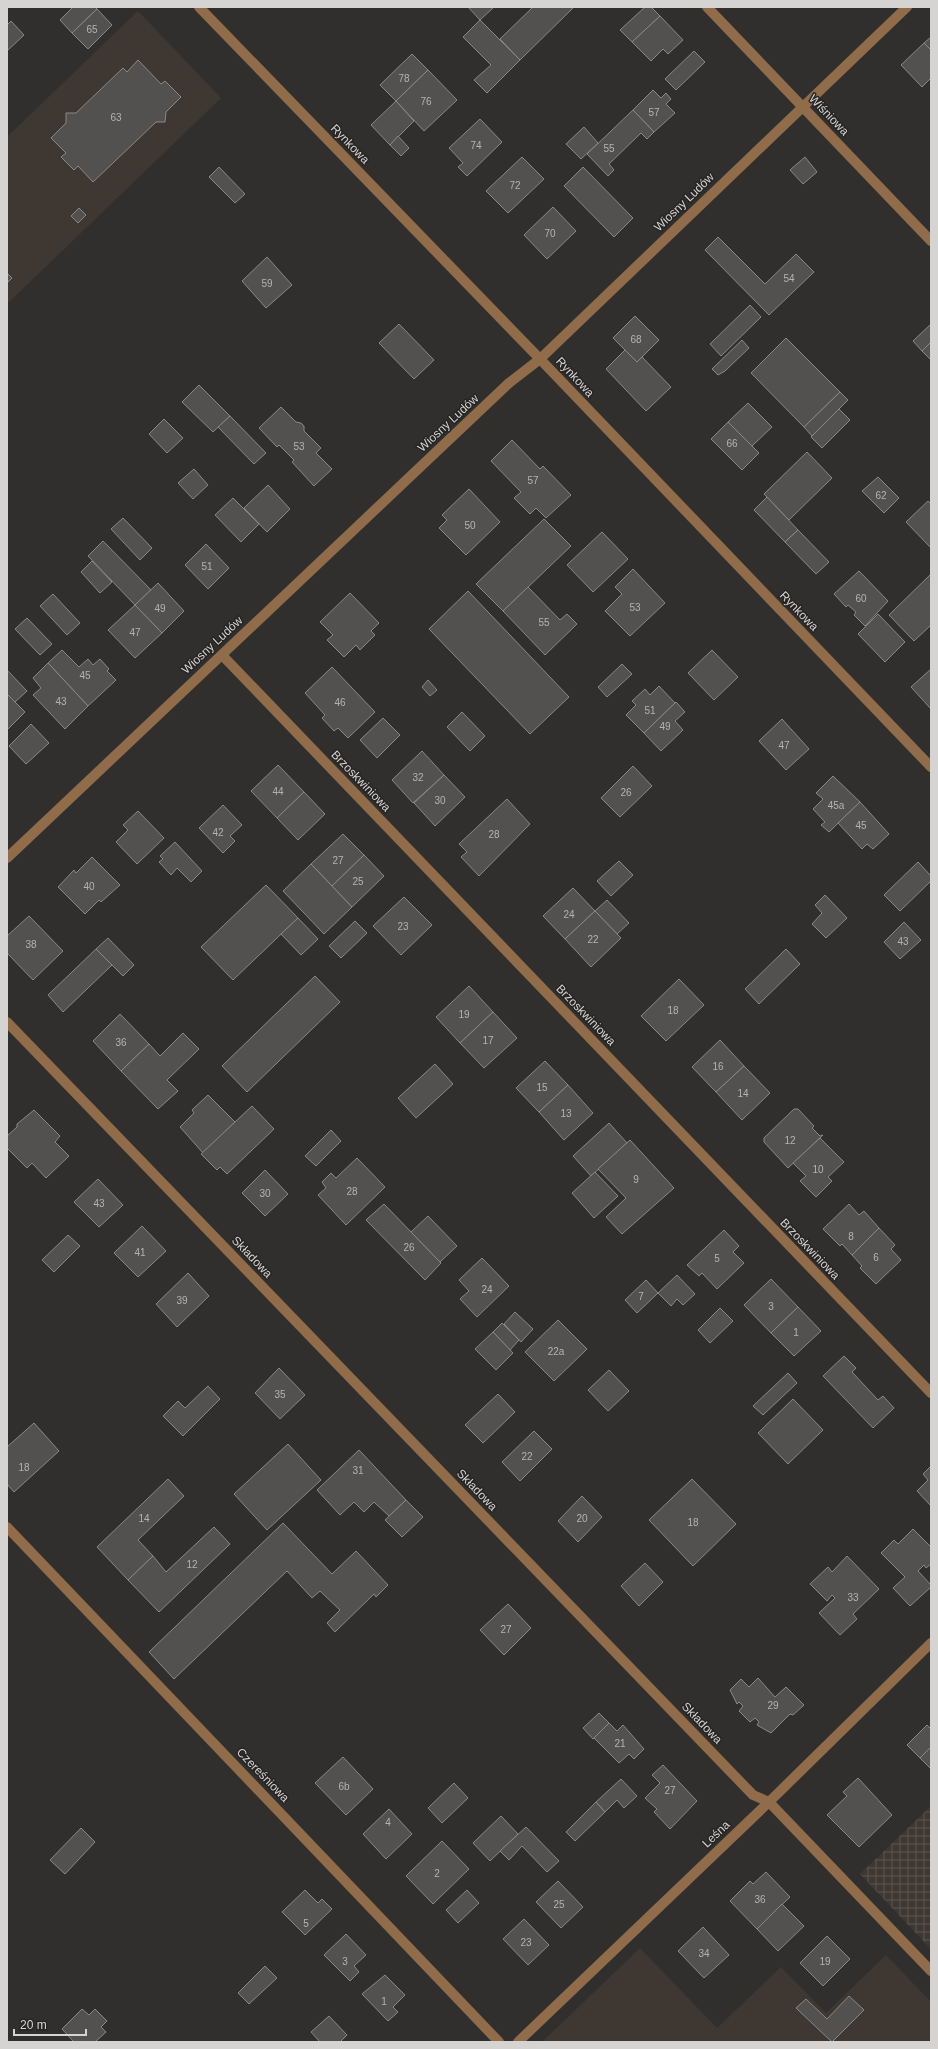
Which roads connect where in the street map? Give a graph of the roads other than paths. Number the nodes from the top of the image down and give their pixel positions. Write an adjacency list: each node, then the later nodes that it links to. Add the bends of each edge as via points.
1 (199, 7): 6 (street, Rynkowa)
2 (707, 7): 4 (street, Wiśniowa)
3 (907, 7): 4 (street, Wiosny Ludów)
4 (803, 107): 5 (street, Wiśniowa); 6 (street, Wiosny Ludów)
5 (931, 241)
6 (540, 359): 7 (street, Wiosny Ludów, via 508,383); 8 (street, Rynkowa)
7 (222, 655): 9 (street, Wiosny Ludów); 11 (street, Brzoskwiniowa)
8 (931, 767)
9 (7, 858)
10 (7, 1022): 14 (street, Składowa, via 753,1794)
11 (931, 1393)
12 (7, 1527): 16 (street, Czereśniowa)
13 (931, 1643): 14 (street, Leśna)
14 (769, 1802): 15 (street, Składowa); 17 (street, Leśna)
15 (931, 1971)
16 (499, 2042)
17 (518, 2042)

